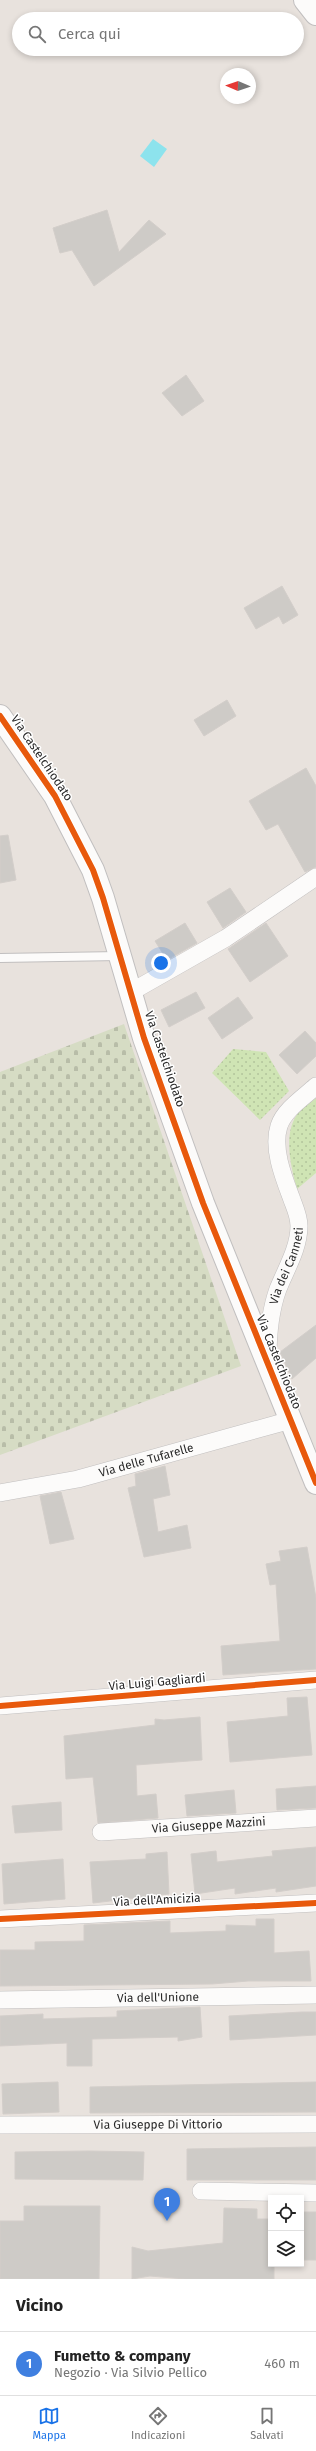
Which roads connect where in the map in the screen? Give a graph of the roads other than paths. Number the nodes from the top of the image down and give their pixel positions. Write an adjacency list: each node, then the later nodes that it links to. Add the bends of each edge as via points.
1 (305, 0): 2 (street)
2 (316, 14)
3 (0, 716): 5 (street, Via Castelchiodato, via 55,796 80,842 99,887)
4 (316, 877): 7 (street, via 226,938)
5 (120, 956): 6 (lane); 7 (street, Via Castelchiodato)
6 (0, 958)
7 (131, 992): 9 (street, Via Castelchiodato, via 144,1038)
8 (316, 1086): 9 (street, Via dei Canneti, via 284,1116 278,1132 278,1154 297,1212 299,1231 274,1303 268,1341)
9 (268, 1368): 10 (street, Via Castelchiodato)
10 (291, 1420): 11 (street, Via Castelchiodato); 12 (street, Via delle Tufarelle, via 78,1478)
11 (316, 1482)
12 (0, 1493)
13 (316, 1680): 14 (street, Via Luigi Gagliardi)
14 (0, 1706)
15 (316, 1818): 16 (street, Via Giuseppe Mazzini)
16 (101, 1832)
17 (316, 1903): 18 (street, Via dell'Amicizia)
18 (0, 1919)
19 (316, 1995): 20 (street, Via dell'Unione)
20 (0, 2000)
21 (316, 2124): 22 (street, Via Giuseppe Di Vittorio)
22 (0, 2125)
23 (201, 2191): 24 (street)
24 (316, 2193)

